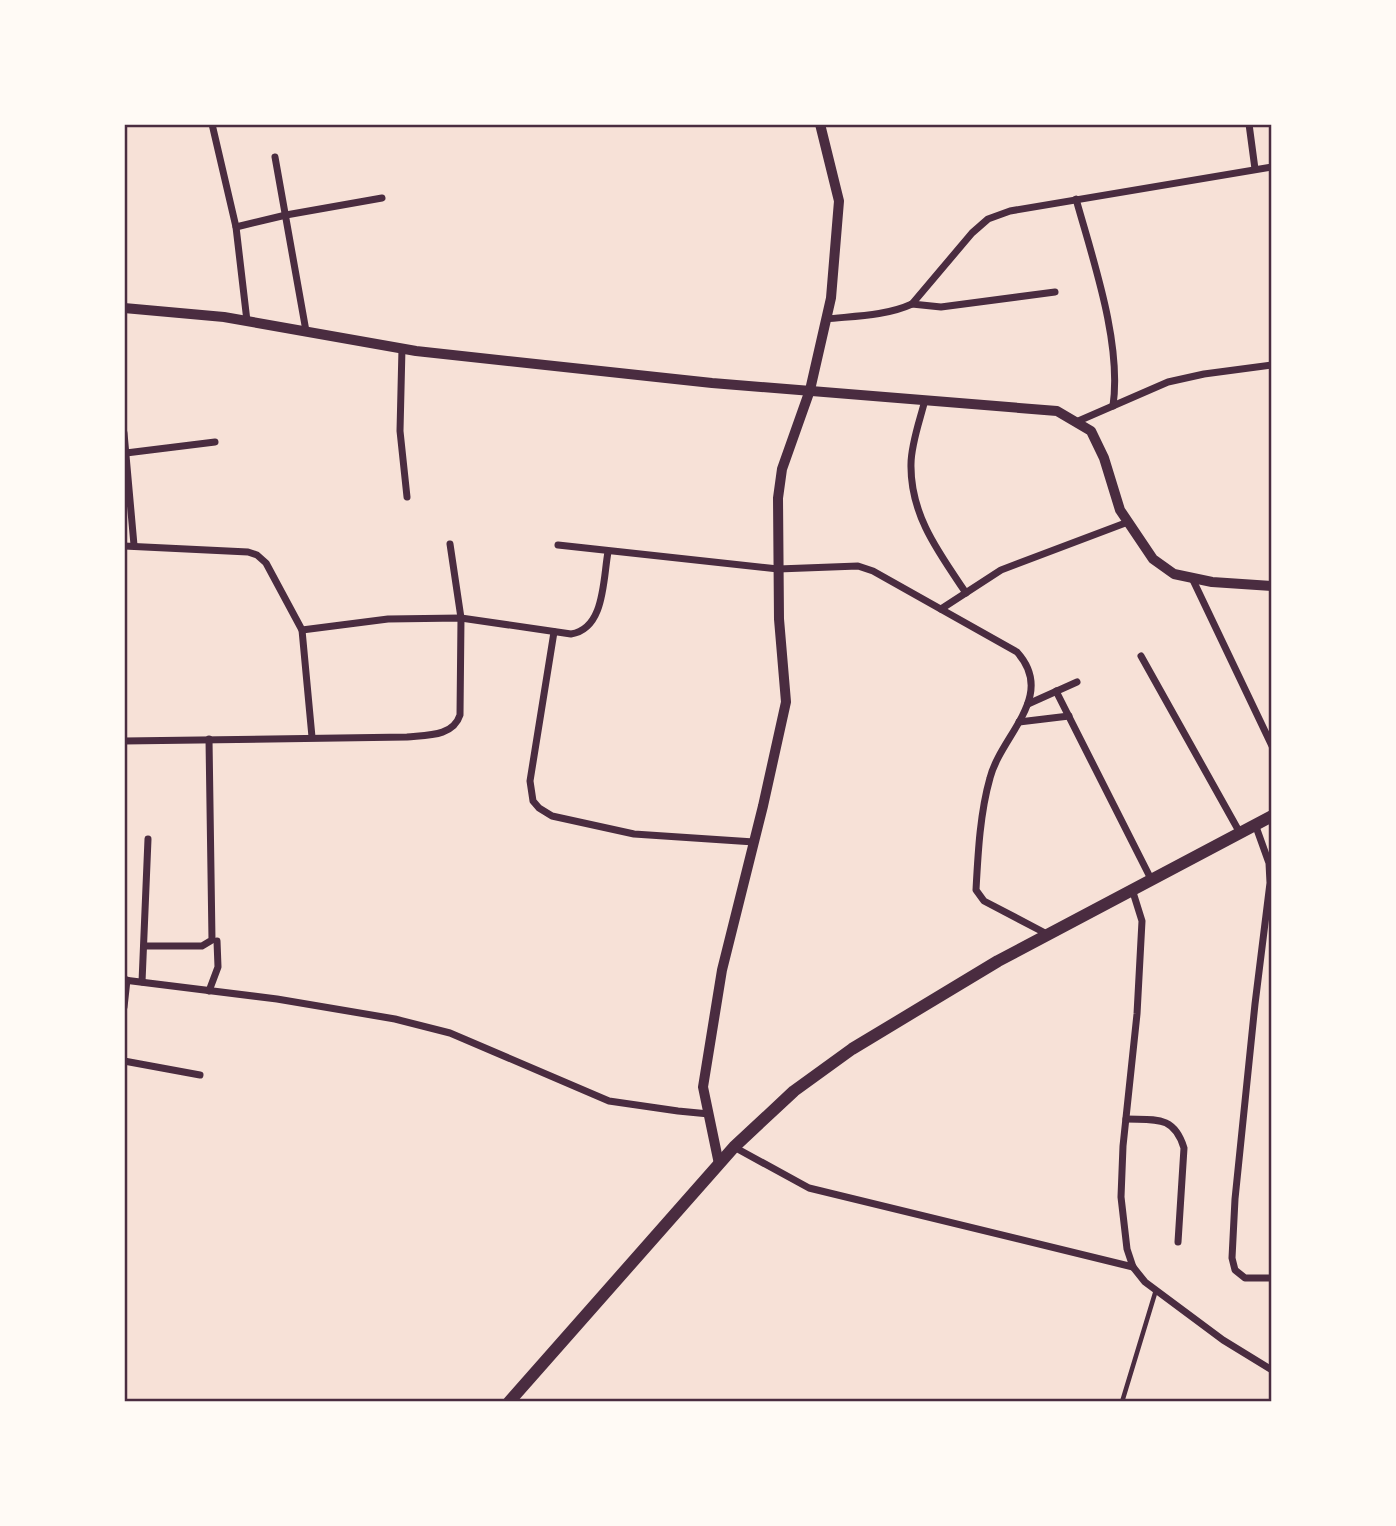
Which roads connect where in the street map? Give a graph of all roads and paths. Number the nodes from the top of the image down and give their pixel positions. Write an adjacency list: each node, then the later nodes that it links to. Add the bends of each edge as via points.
1 (212, 124): 10 (street)
2 (820, 124): 14 (street, via 839,201)
3 (1249, 124): 6 (street)
4 (275, 158): 9 (street)
5 (1272, 167): 6 (street)
6 (1255, 169): 8 (street)
7 (382, 198): 9 (street)
8 (1076, 199): 12 (street, via 988,219); 21 (street, via 1101,287 1116,381)
9 (286, 215): 10 (street); 16 (street)
10 (236, 227): 15 (street)
11 (1055, 292): 12 (street, via 941,307)
12 (912, 304): 14 (street, via 884,313)
13 (124, 309): 15 (street)
14 (826, 319): 19 (street)
15 (247, 321): 16 (street)
16 (306, 331): 17 (street)
17 (402, 348): 19 (street); 26 (street, via 400,431)
18 (1272, 365): 21 (street, via 1168,382)
19 (810, 390): 20 (street); 33 (street, via 782,469)
20 (925, 400): 22 (street, via 1058,411); 36 (street, via 911,462 914,497 923,524)
21 (1113, 406): 22 (street)
22 (1076, 422): 27 (street, via 1091,431)
23 (124, 433): 25 (street)
24 (215, 442): 25 (street)
25 (126, 453): 30 (street)
26 (407, 497)
27 (1128, 522): 34 (street, via 1153,559 1174,574); 36 (street, via 1001,570)
28 (450, 544): 38 (street)
29 (124, 545): 30 (street)
30 (134, 545): 39 (street, via 257,555 271,569)
31 (558, 545): 32 (street)
32 (608, 552): 33 (street); 40 (street, via 594,620 580,633)
33 (778, 569): 37 (street, via 858,566); 55 (street, via 786,702)
34 (1192, 578): 35 (street); 50 (street)
35 (1272, 586)
36 (966, 593): 37 (street)
37 (941, 609): 44 (street, via 1017,652 1031,672)
38 (461, 618): 39 (street, via 388,619); 40 (street); 47 (street, via 457,724 438,735)
39 (302, 630): 47 (street)
40 (555, 632): 55 (street, via 530,781 539,808 552,816 634,834)
41 (1141, 656): 53 (street)
42 (1077, 682): 43 (street)
43 (1056, 691): 44 (street); 45 (street)
44 (1028, 704): 46 (street)
45 (1069, 716): 46 (street); 56 (street)
46 (1019, 722): 58 (street, via 990,776 976,890 984,901)
47 (312, 737): 48 (street)
48 (209, 739): 49 (street); 60 (street, via 212,940 202,946)
49 (124, 741)
50 (1272, 746)
51 (1272, 816): 52 (main road)
52 (1255, 824): 53 (main road); 73 (street, via 1269,863 1270,883 1232,1258 1235,1270 1245,1278)
53 (1240, 832): 56 (main road)
54 (148, 839): 60 (street)
55 (754, 842): 67 (street, via 722,970 703,1087)
56 (1151, 879): 57 (main road)
57 (1132, 889): 58 (main road); 68 (street, via 1142,921 1142,941)
58 (1047, 935): 69 (main road, via 852,1049 794,1091)
59 (217, 941): 63 (street, via 218,967)
60 (144, 946): 62 (street)
61 (126, 980): 62 (street); 64 (street)
62 (142, 982): 63 (street)
63 (209, 991): 67 (street, via 395,1018 461,1037 609,1101)
64 (124, 1007)
65 (124, 1061): 66 (street)
66 (201, 1075)
67 (709, 1114): 70 (street)
68 (1126, 1119): 71 (street, via 1162,1121 1180,1136 1184,1148); 72 (street, via 1121,1197)
69 (734, 1147): 70 (main road); 72 (street, via 809,1188)
70 (719, 1164): 76 (main road)
71 (1178, 1242)
72 (1133, 1267): 74 (street)
73 (1272, 1278)
74 (1156, 1290): 75 (street); 77 (lane)
75 (1272, 1370)
76 (509, 1402)
77 (1122, 1402)

